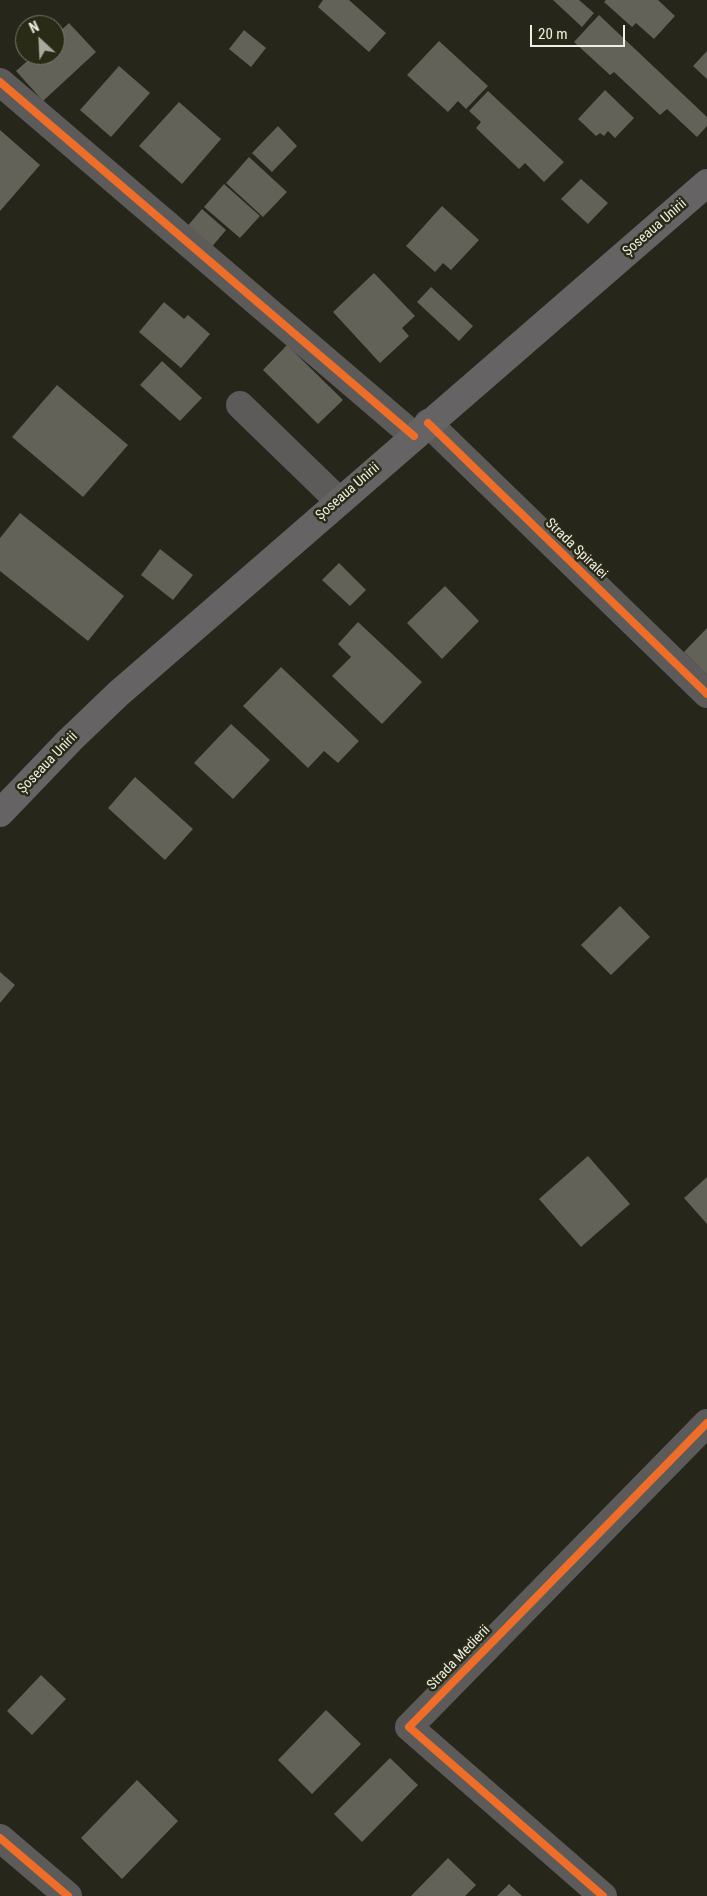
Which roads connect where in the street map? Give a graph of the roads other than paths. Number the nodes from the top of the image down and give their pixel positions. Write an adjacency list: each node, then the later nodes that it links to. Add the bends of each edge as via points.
1 (0, 82): 4 (street, Strada Spiralei)
2 (707, 182): 4 (main road, Șoseaua Unirii)
3 (240, 404): 5 (street)
4 (421, 429): 5 (main road, Șoseaua Unirii); 6 (street, Strada Spiralei)
5 (339, 501): 7 (main road, Șoseaua Unirii, via 118,694)
6 (707, 694)
7 (0, 813)
8 (707, 1423): 11 (street, Strada Medierii, via 409,1727)
9 (0, 1838): 10 (street)
10 (68, 1896)
11 (603, 1896)

